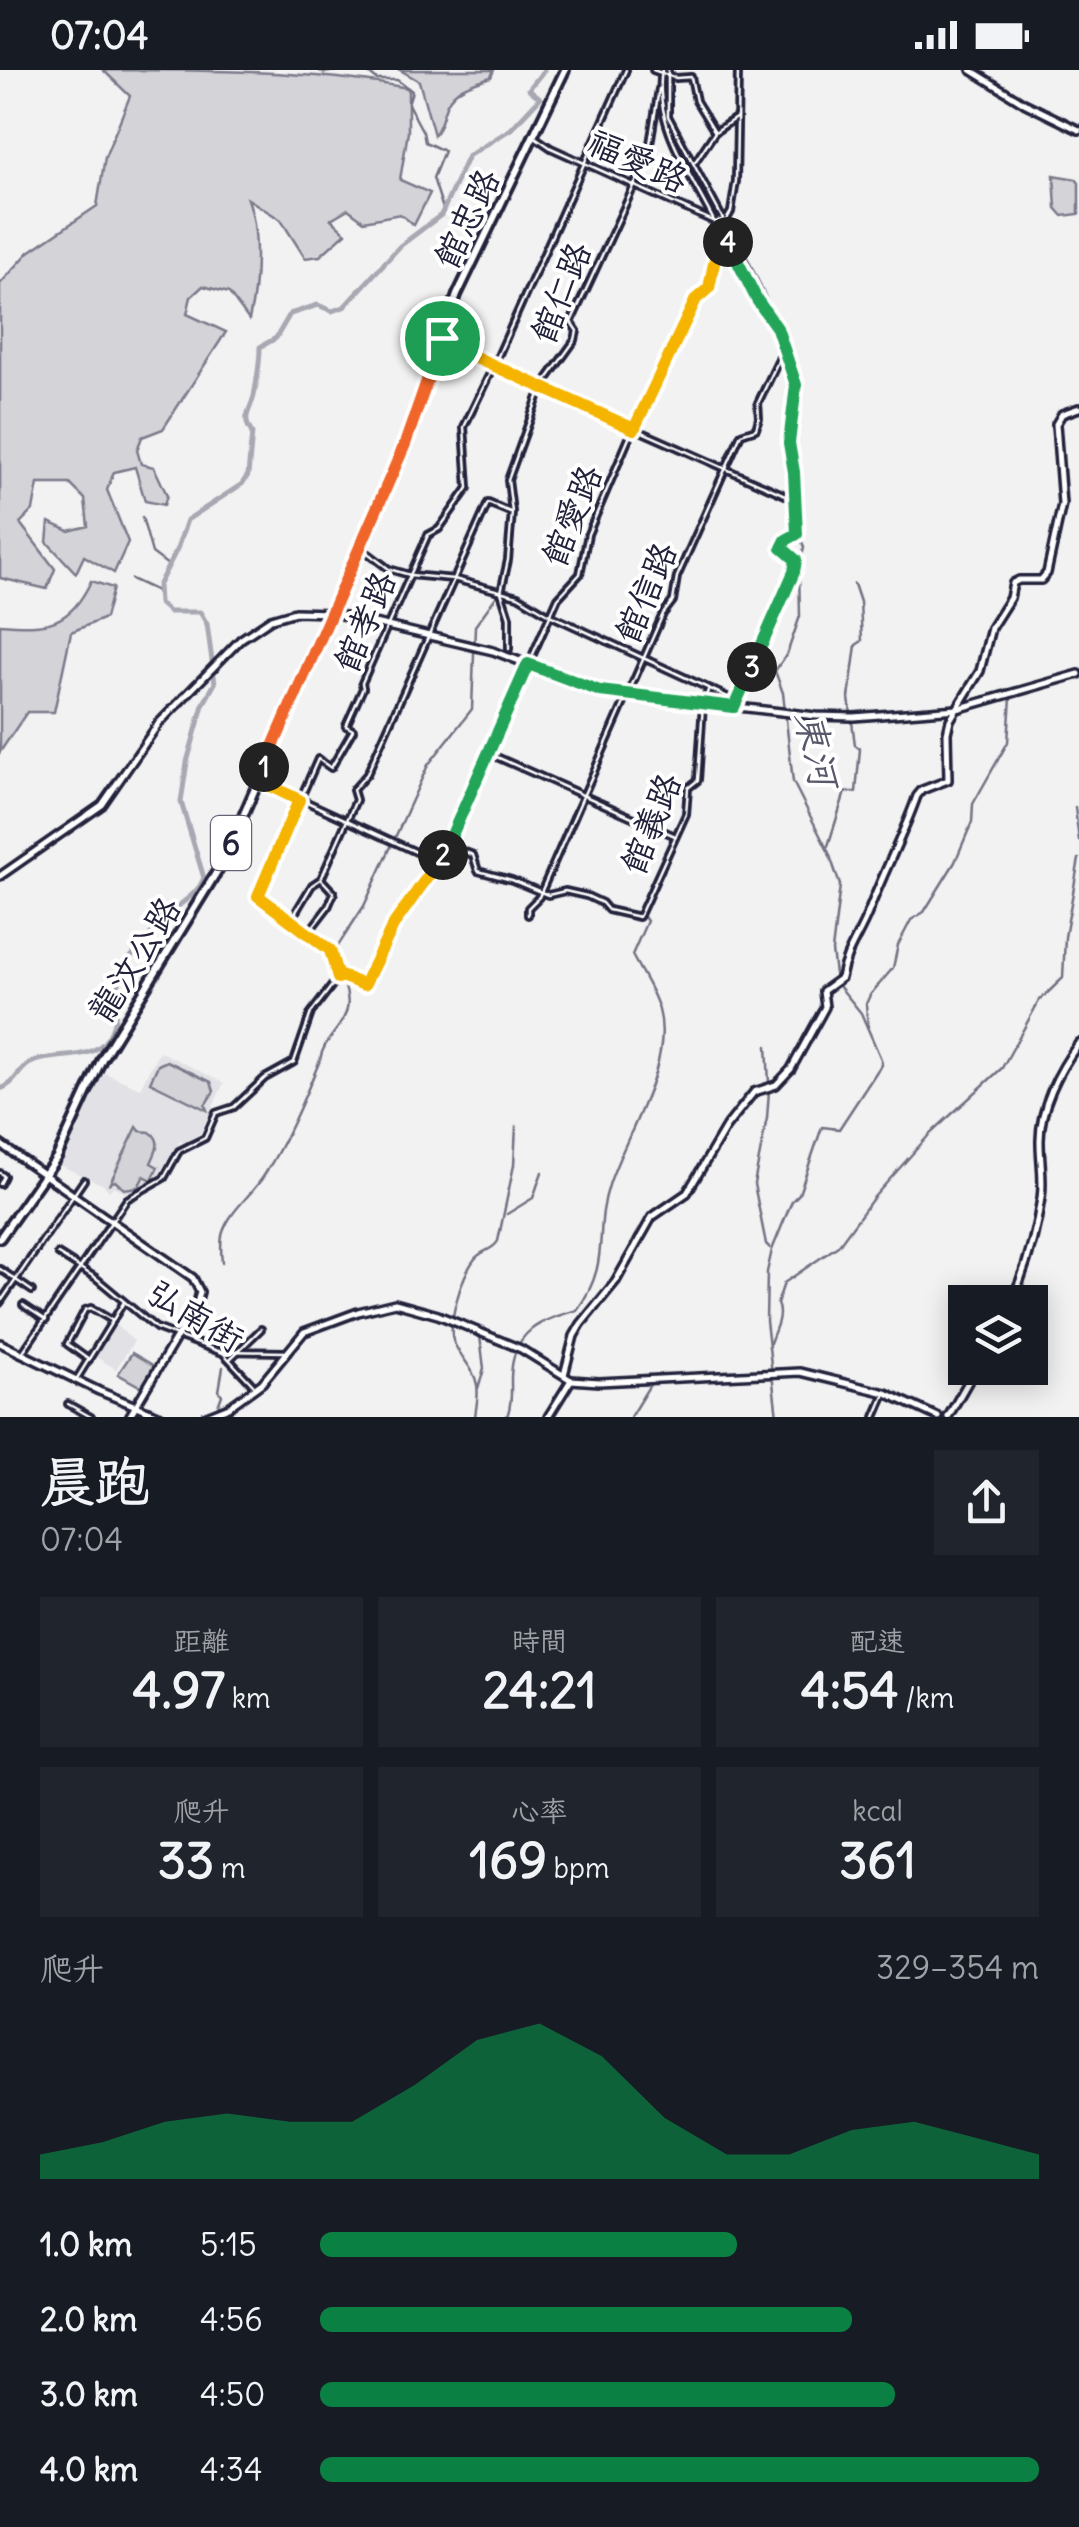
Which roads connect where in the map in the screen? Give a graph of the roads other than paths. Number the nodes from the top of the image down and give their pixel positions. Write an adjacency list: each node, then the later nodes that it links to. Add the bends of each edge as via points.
1 (565, 70): 11 (main road, 館忠路 / 6)
2 (626, 70): 13 (street, 館孝路)
3 (653, 70): 6 (street)
4 (738, 70): 8 (street, 館愛路)
5 (971, 70): 9 (street)
6 (664, 72): 7 (street, 館仁路); 10 (street, via 691,77 696,102); 12 (street, via 668,116)
7 (659, 89): 14 (street, 館仁路, via 648,156); 15 (street, via 669,131)
8 (738, 116): 10 (street); 16 (street, 館愛路, via 736,182)
9 (1079, 130)
10 (716, 132): 12 (street)
11 (534, 136): 13 (street, 福愛路); 18 (main road, 館忠路 / 6)
12 (694, 163): 16 (street)
13 (585, 164): 14 (street, 福愛路); 20 (street, 館孝路)
14 (632, 185): 15 (street, 福愛路); 21 (street, 館仁路, via 571,322 575,340)
15 (715, 222): 17 (street, 福愛路)
16 (725, 224): 17 (street, 館愛路)
17 (721, 229): 19 (street); 23 (street, 館愛路, via 709,288 696,299)
18 (442, 338): 20 (street); 27 (main road, 館忠路 / 6)
19 (784, 350): 24 (street, 館信路, via 758,403 756,429 741,434); 25 (street, via 796,385 789,439)
20 (494, 366): 21 (street); 28 (street, 館孝路, via 464,427 468,488 439,530 428,535)
21 (542, 386): 23 (street); 26 (street, 館仁路, via 508,480)
22 (1079, 408): 43 (street, via 1057,419 1062,504 1047,573 1013,584 991,628 980,672)
23 (634, 429): 24 (street); 32 (street, 館愛路, via 588,534 580,574)
24 (726, 470): 25 (street); 36 (street, 館信路)
25 (795, 500): 42 (street, via 797,534 782,548 796,560 794,572)
26 (512, 512): 29 (street, via 488,503); 30 (street, 館仁路)
27 (360, 547): 28 (street, via 389,569); 31 (main road, 館忠路 / 6)
28 (410, 575): 29 (street); 33 (street, 館孝路)
29 (454, 579): 30 (street); 34 (street)
30 (500, 592): 32 (street); 35 (street, 館仁路, via 510,617)
31 (332, 612): 33 (street); 45 (main road, 龍汶公路 / 6); 52 (street, via 271,619 241,639 159,724 102,805)
32 (550, 615): 36 (street); 37 (street, 館愛路)
33 (386, 626): 34 (street); 47 (street, 館孝路, via 346,726 354,730 332,768 318,759)
34 (429, 636): 37 (street); 48 (street, via 367,774 353,790 356,800)
35 (509, 650)
36 (644, 657): 39 (street); 40 (street, 館信路)
37 (528, 664): 40 (street); 44 (street, 館愛路)
38 (1079, 674): 43 (street)
39 (709, 688): 41 (street, 館義路); 42 (street)
40 (626, 695): 41 (street); 46 (street, 館信路)
41 (703, 704): 42 (street); 49 (street, 館義路, via 698,780 688,788)
42 (735, 704): 43 (street, via 850,717)
43 (957, 708): 88 (street, via 947,733 948,780 917,796 838,980 823,992 825,1007 791,1069 754,1092 688,1194 652,1217 616,1281 580,1324)
44 (489, 754): 46 (street); 50 (street, 館愛路)
45 (258, 780): 47 (street); 62 (main road, 龍汶公路 / 6, via 224,860 102,1059)
46 (583, 795): 49 (street); 54 (street, 館信路)
47 (299, 800): 48 (street); 56 (street, 館孝路, via 258,894)
48 (346, 821): 51 (street); 53 (street)
49 (675, 836): 54 (street, 館義路, via 639,916 608,910 587,896)
50 (448, 845): 51 (street, 館愛路); 54 (street, via 473,855 478,872)
51 (440, 863): 58 (street, 館愛路, via 394,924 364,985)
52 (0, 876)
53 (321, 879): 56 (street); 57 (street, via 334,893)
54 (539, 892): 55 (street, 館信路)
55 (528, 915)
56 (292, 920): 57 (street)
57 (308, 933): 58 (street, via 330,950)
58 (338, 978): 66 (street, via 311,1013 294,1062 216,1113 205,1138 179,1151 164,1178 128,1199)
59 (1079, 1043): 72 (street, via 1057,1075 1042,1126 1042,1194)
60 (0, 1144): 62 (street)
61 (0, 1172): 64 (street)
62 (44, 1175): 65 (street); 67 (main road, 6)
63 (84, 1180): 65 (street)
64 (0, 1184)
65 (73, 1195): 66 (street); 71 (street)
66 (114, 1223): 69 (street); 80 (street, via 196,1282 199,1298)
67 (0, 1238)
68 (58, 1254): 69 (street, 弘南街)
69 (82, 1268): 74 (street, 弘南街); 77 (street)
70 (0, 1269): 71 (street)
71 (14, 1279): 73 (street); 75 (street)
72 (1017, 1285)
73 (32, 1291)
74 (124, 1301): 78 (street); 80 (street, 弘南街)
75 (0, 1303)
76 (23, 1305): 77 (street)
77 (46, 1320): 85 (street)
78 (113, 1321): 86 (street); 86 (street, via 85,1310 67,1344)
79 (261, 1329): 83 (street)
80 (177, 1338): 82 (street, 弘南街); 95 (street)
81 (0, 1343): 85 (street)
82 (218, 1350): 83 (street); 87 (street, 弘南街)
83 (240, 1350): 84 (street); 87 (street)
84 (286, 1352): 88 (street, via 311,1328 395,1303 519,1348); 92 (street)
85 (22, 1353): 89 (street)
86 (89, 1360): 89 (street)
87 (230, 1360): 92 (street, 弘南街)
88 (564, 1375): 90 (street)
89 (76, 1380): 95 (street)
90 (571, 1380): 93 (street, via 800,1372); 100 (street)
91 (966, 1385): 103 (street)
92 (255, 1388): 99 (street)
93 (886, 1393): 101 (street); 102 (street)
94 (68, 1404): 96 (street)
95 (136, 1407): 97 (street); 98 (street)
96 (91, 1417)
97 (129, 1417)
98 (164, 1417)
99 (204, 1417)
100 (548, 1417)
101 (875, 1417)
102 (938, 1417)
103 (948, 1417)

